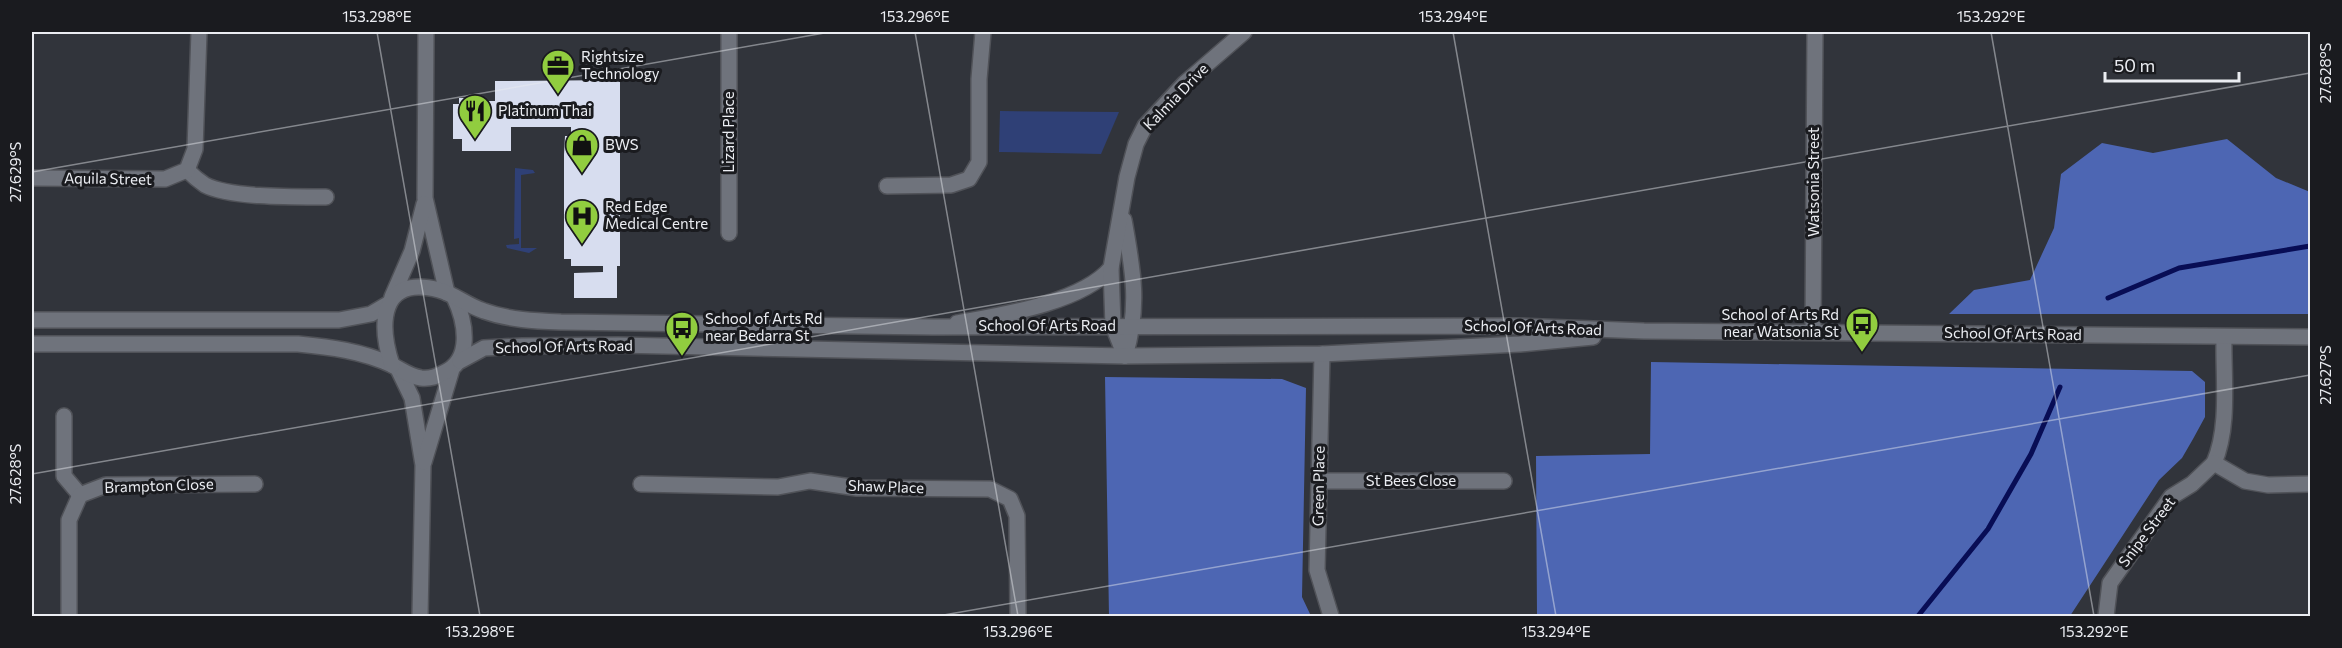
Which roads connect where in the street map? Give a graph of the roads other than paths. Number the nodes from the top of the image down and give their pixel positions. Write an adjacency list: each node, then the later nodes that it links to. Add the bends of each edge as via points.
1 (199, 32): 7 (street, via 195,149)
2 (426, 32): 11 (street)
3 (729, 32): 13 (street, Lizard Place)
4 (983, 32): 9 (street, via 979,162 969,179 951,185)
5 (1244, 32): 12 (street, Kalmia Drive, via 1185,83 1145,126 1127,177)
6 (1815, 32): 22 (street, Watsonia Street)
7 (186, 170): 8 (street, Aquila Street, via 165,179); 10 (street, via 219,189)
8 (32, 178)
9 (887, 186)
10 (326, 197)
11 (425, 198): 15 (street); 16 (street, via 412,251)
12 (1123, 212): 14 (street, Kalmia Drive); 19 (street, Kalmia Drive, via 1133,270)
13 (729, 233)
14 (1111, 268): 18 (street, Kalmia Drive); 20 (street, via 1093,284 1033,308)
15 (451, 295): 16 (street, via 416,288); 20 (street, School Of Arts Road, via 511,319); 28 (street, via 464,325)
16 (390, 301): 17 (street, via 371,314 339,320); 29 (street, via 384,330)
17 (32, 320)
18 (1113, 326): 19 (street, School Of Arts Road); 20 (street, School Of Arts Road); 27 (street, Kalmia Drive)
19 (1134, 326): 21 (street, School Of Arts Road, via 1517,326); 27 (street, Kalmia Drive)
20 (933, 327)
21 (1644, 332): 22 (street, School Of Arts Road); 26 (street, School Of Arts Road, via 1520,344)
22 (1813, 332): 23 (street, School Of Arts Road)
23 (2224, 337): 24 (street, School Of Arts Road); 31 (street, via 2223,420)
24 (2310, 337)
25 (32, 344): 29 (street, via 298,344 340,348)
26 (1322, 354): 27 (street, School Of Arts Road); 33 (street, Green Place)
27 (1125, 356): 28 (street, School Of Arts Road, via 522,346 484,348)
28 (456, 365): 29 (street, via 433,378 422,378); 32 (street)
29 (395, 367): 32 (street, via 412,398)
30 (64, 416): 38 (street, via 64,476)
31 (2214, 464): 37 (street, via 2245,482); 43 (street, Snipe Street, via 2193,484 2171,497 2110,583)
32 (423, 465): 40 (street)
33 (1319, 481): 34 (street, St Bees Close); 42 (street, Green Place, via 1317,570)
34 (1504, 481)
35 (255, 484): 38 (street, Brampton Close, via 106,485)
36 (641, 484): 41 (street, Shaw Place, via 778,487 810,482 857,488 990,489 1010,498 1017,516)
37 (2310, 484)
38 (80, 495): 39 (street, via 69,520)
39 (69, 616)
40 (420, 616)
41 (1018, 616)
42 (1331, 616)
43 (2106, 616)

